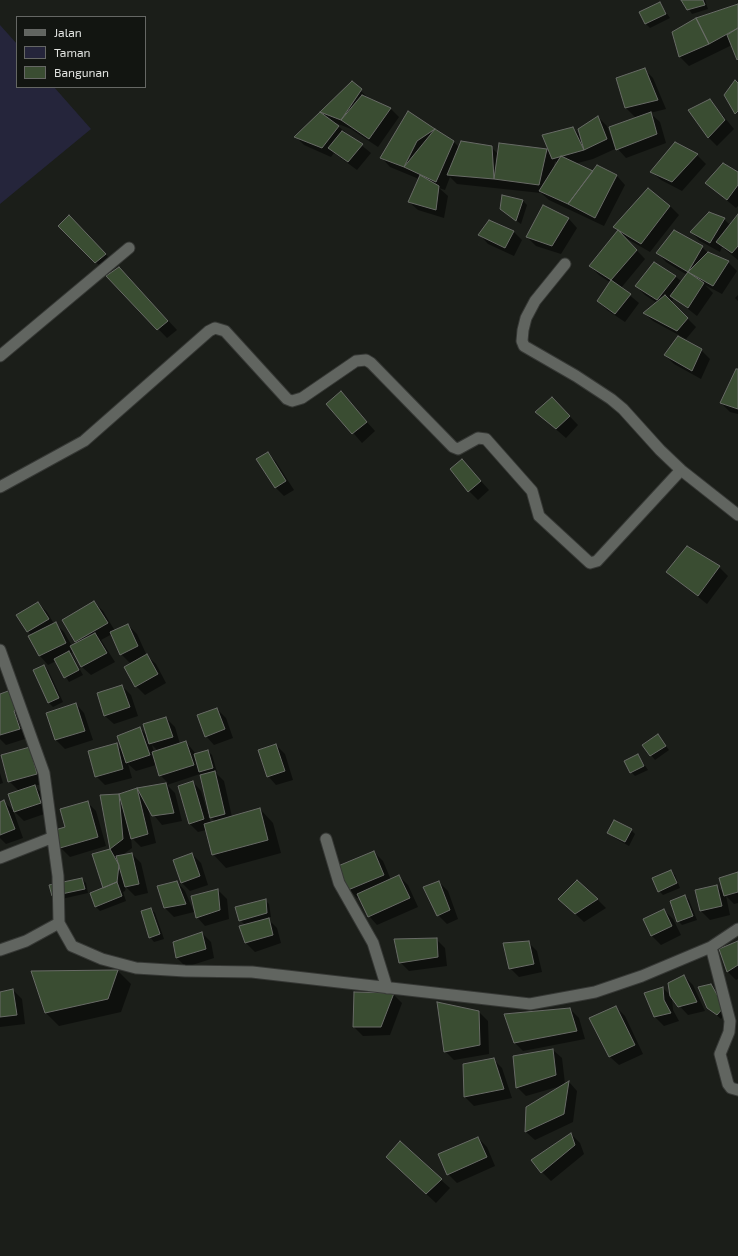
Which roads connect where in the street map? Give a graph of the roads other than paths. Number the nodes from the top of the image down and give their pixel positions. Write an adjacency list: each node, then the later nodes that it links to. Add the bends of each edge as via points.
1 (129, 248): 3 (street)
2 (565, 264): 4 (street, via 535,301 526,318 522,341 524,346 611,398)
3 (0, 356)
4 (681, 470): 5 (street, via 597,561 590,564 539,516 532,491 486,439 478,438 458,449 453,447 371,362 356,361 302,398 292,401 225,331 215,328 84,441); 6 (street)
5 (0, 487)
6 (738, 515)
7 (0, 650): 8 (street, via 44,773)
8 (51, 838): 10 (street); 11 (street, via 58,876)
9 (326, 839): 15 (street, via 339,883 373,943)
10 (0, 858)
11 (59, 923): 14 (street, via 26,941); 15 (street, via 72,946 136,968 252,972)
12 (738, 929): 13 (street)
13 (711, 947): 15 (street, via 642,976 595,992 530,1004); 16 (street, via 730,1021 720,1054 728,1084)
14 (0, 950)
15 (387, 988)
16 (738, 1090)

